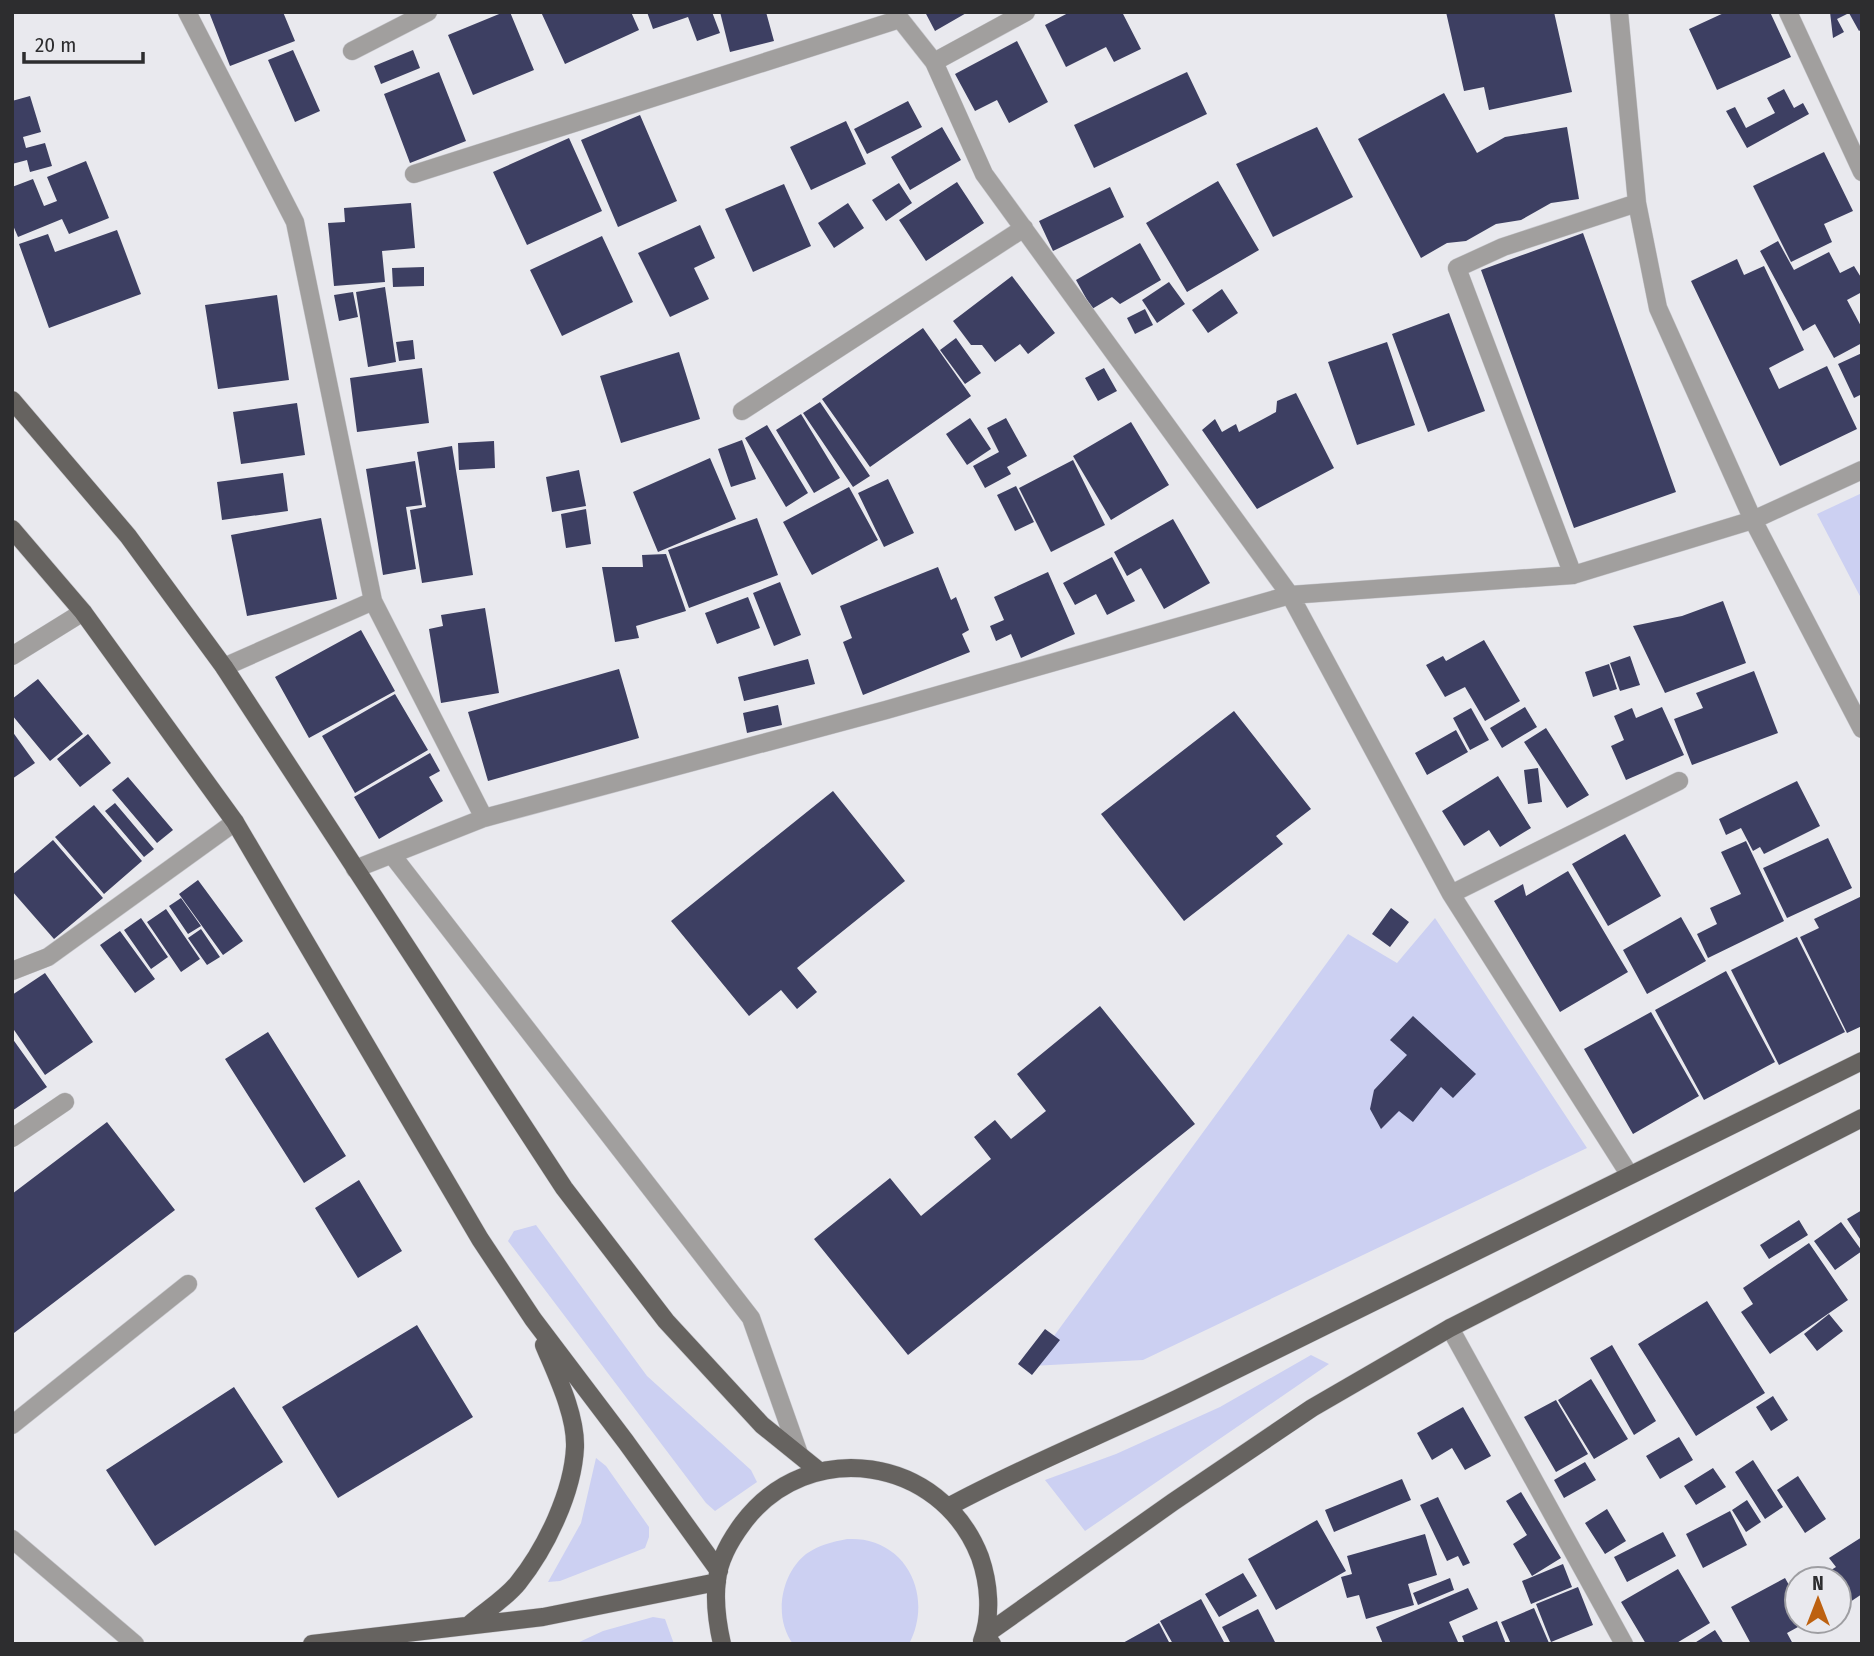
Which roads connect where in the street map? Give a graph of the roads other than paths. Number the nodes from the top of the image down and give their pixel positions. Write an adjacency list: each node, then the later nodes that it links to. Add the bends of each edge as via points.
1 (187, 12): 19 (street, via 295,222)
2 (428, 12): 6 (street)
3 (1026, 12): 7 (street)
4 (1619, 12): 10 (street)
5 (1788, 12): 8 (street)
6 (352, 51)
7 (934, 62): 9 (street, via 901,19); 11 (street, via 984,174)
8 (1862, 172)
9 (414, 174)
10 (1637, 203): 15 (street, via 1658,308); 17 (street, via 1503,247 1457,268)
11 (1024, 228): 13 (street); 18 (street)
12 (12, 400): 22 (main road, via 128,536)
13 (742, 411)
14 (1862, 470): 15 (street)
15 (1753, 520): 17 (street); 23 (street)
16 (12, 530): 20 (main road)
17 (1573, 575): 18 (street)
18 (1290, 595): 25 (street); 29 (street)
19 (373, 601): 22 (street); 25 (street)
20 (83, 612): 21 (street); 26 (main road)
21 (12, 656)
22 (224, 667): 28 (main road)
23 (1862, 729)
24 (1679, 781): 29 (street)
25 (484, 818): 27 (street)
26 (235, 822): 30 (street, via 48,957); 37 (main road, via 480,1239)
27 (391, 855): 28 (street); 40 (street, via 751,1318)
28 (355, 869): 40 (main road, via 564,1188 666,1321 762,1425)
29 (1451, 894): 35 (street)
30 (12, 971)
31 (1862, 1061): 35 (main road)
32 (65, 1102): 34 (street)
33 (1862, 1118): 38 (main road)
34 (12, 1138)
35 (1629, 1174): 42 (main road, via 1194,1391 1007,1475)
36 (188, 1284): 39 (street)
37 (533, 1320): 44 (main road, via 626,1442); 45 (main road, via 565,1396 575,1445 569,1486 550,1533 517,1584)
38 (1450, 1328): 46 (main road, via 1312,1408 1173,1502); 50 (street)
39 (12, 1425)
40 (799, 1454): 41 (main road)
41 (819, 1471): 42 (main road, via 847,1467 902,1476); 44 (main road, via 784,1484 755,1507 732,1536)
42 (948, 1507): 46 (main road, via 975,1545 983,1566)
43 (12, 1539): 47 (street)
44 (718, 1576): 45 (main road, via 543,1617); 49 (main road, via 715,1616)
45 (470, 1625): 48 (main road)
46 (986, 1641)
47 (135, 1644)
48 (312, 1644)
49 (722, 1644)
50 (1624, 1644)

